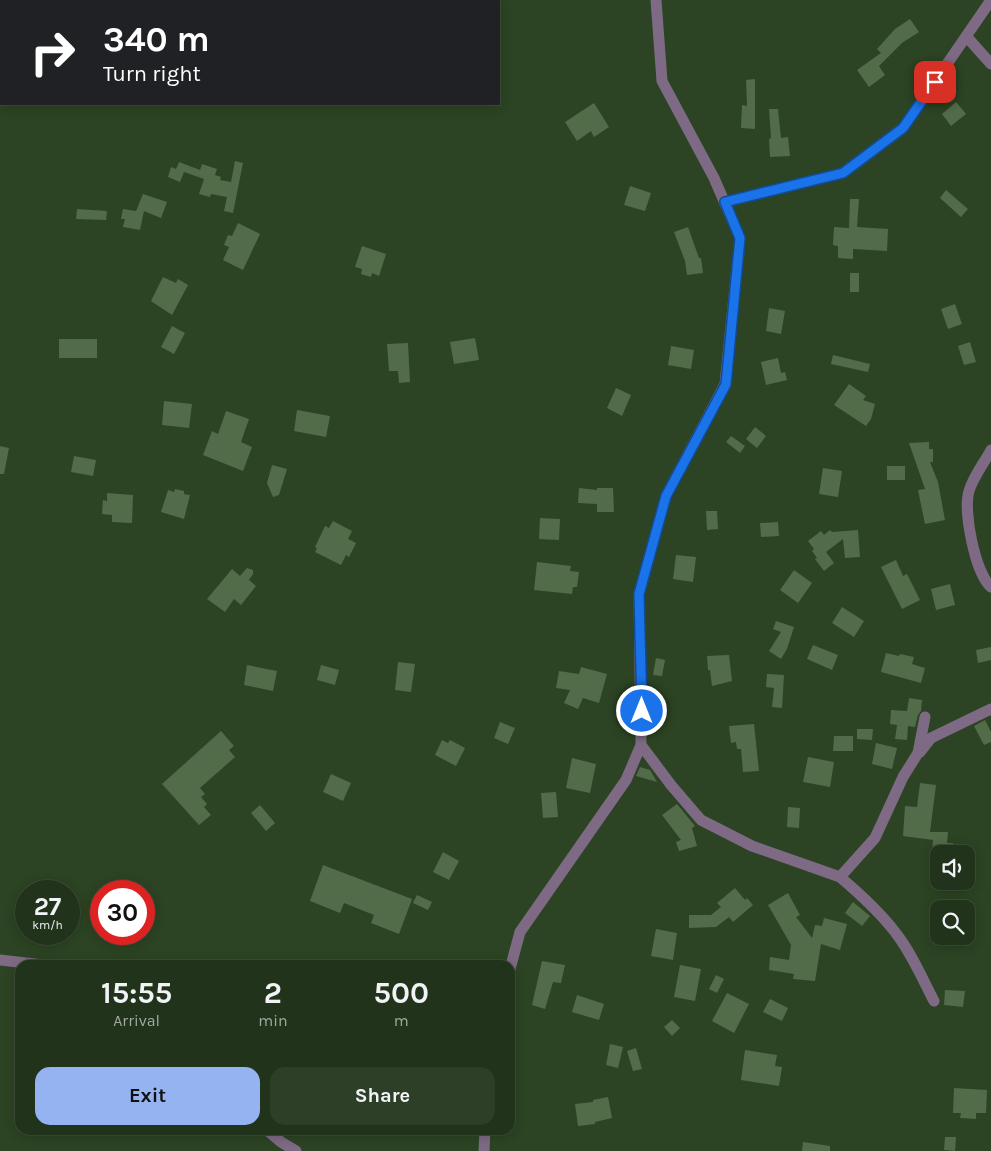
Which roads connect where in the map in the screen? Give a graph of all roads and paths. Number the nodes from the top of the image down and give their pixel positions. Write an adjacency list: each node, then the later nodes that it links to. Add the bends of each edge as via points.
1 (656, 0): 5 (street, via 662,81)
2 (991, 0): 3 (street)
3 (966, 36): 4 (street); 5 (street, via 903,128 843,173)
4 (991, 64)
5 (725, 202): 10 (street, via 740,238 726,384 666,496 639,594)
6 (991, 450): 7 (street, via 969,491 967,520 976,558)
7 (991, 586)
8 (991, 709): 11 (street, via 931,738)
9 (925, 717): 11 (street)
10 (641, 745): 12 (street, via 701,820 752,846); 14 (street, via 626,780 520,932)
11 (918, 753): 12 (street, via 903,777 875,838)
12 (840, 877): 16 (street, via 879,912 896,934)
13 (0, 960): 15 (street)
14 (512, 960)
15 (15, 962)
16 (934, 1000)
17 (274, 1135): 19 (street)
18 (485, 1135): 20 (street)
19 (296, 1151)
20 (484, 1151)

